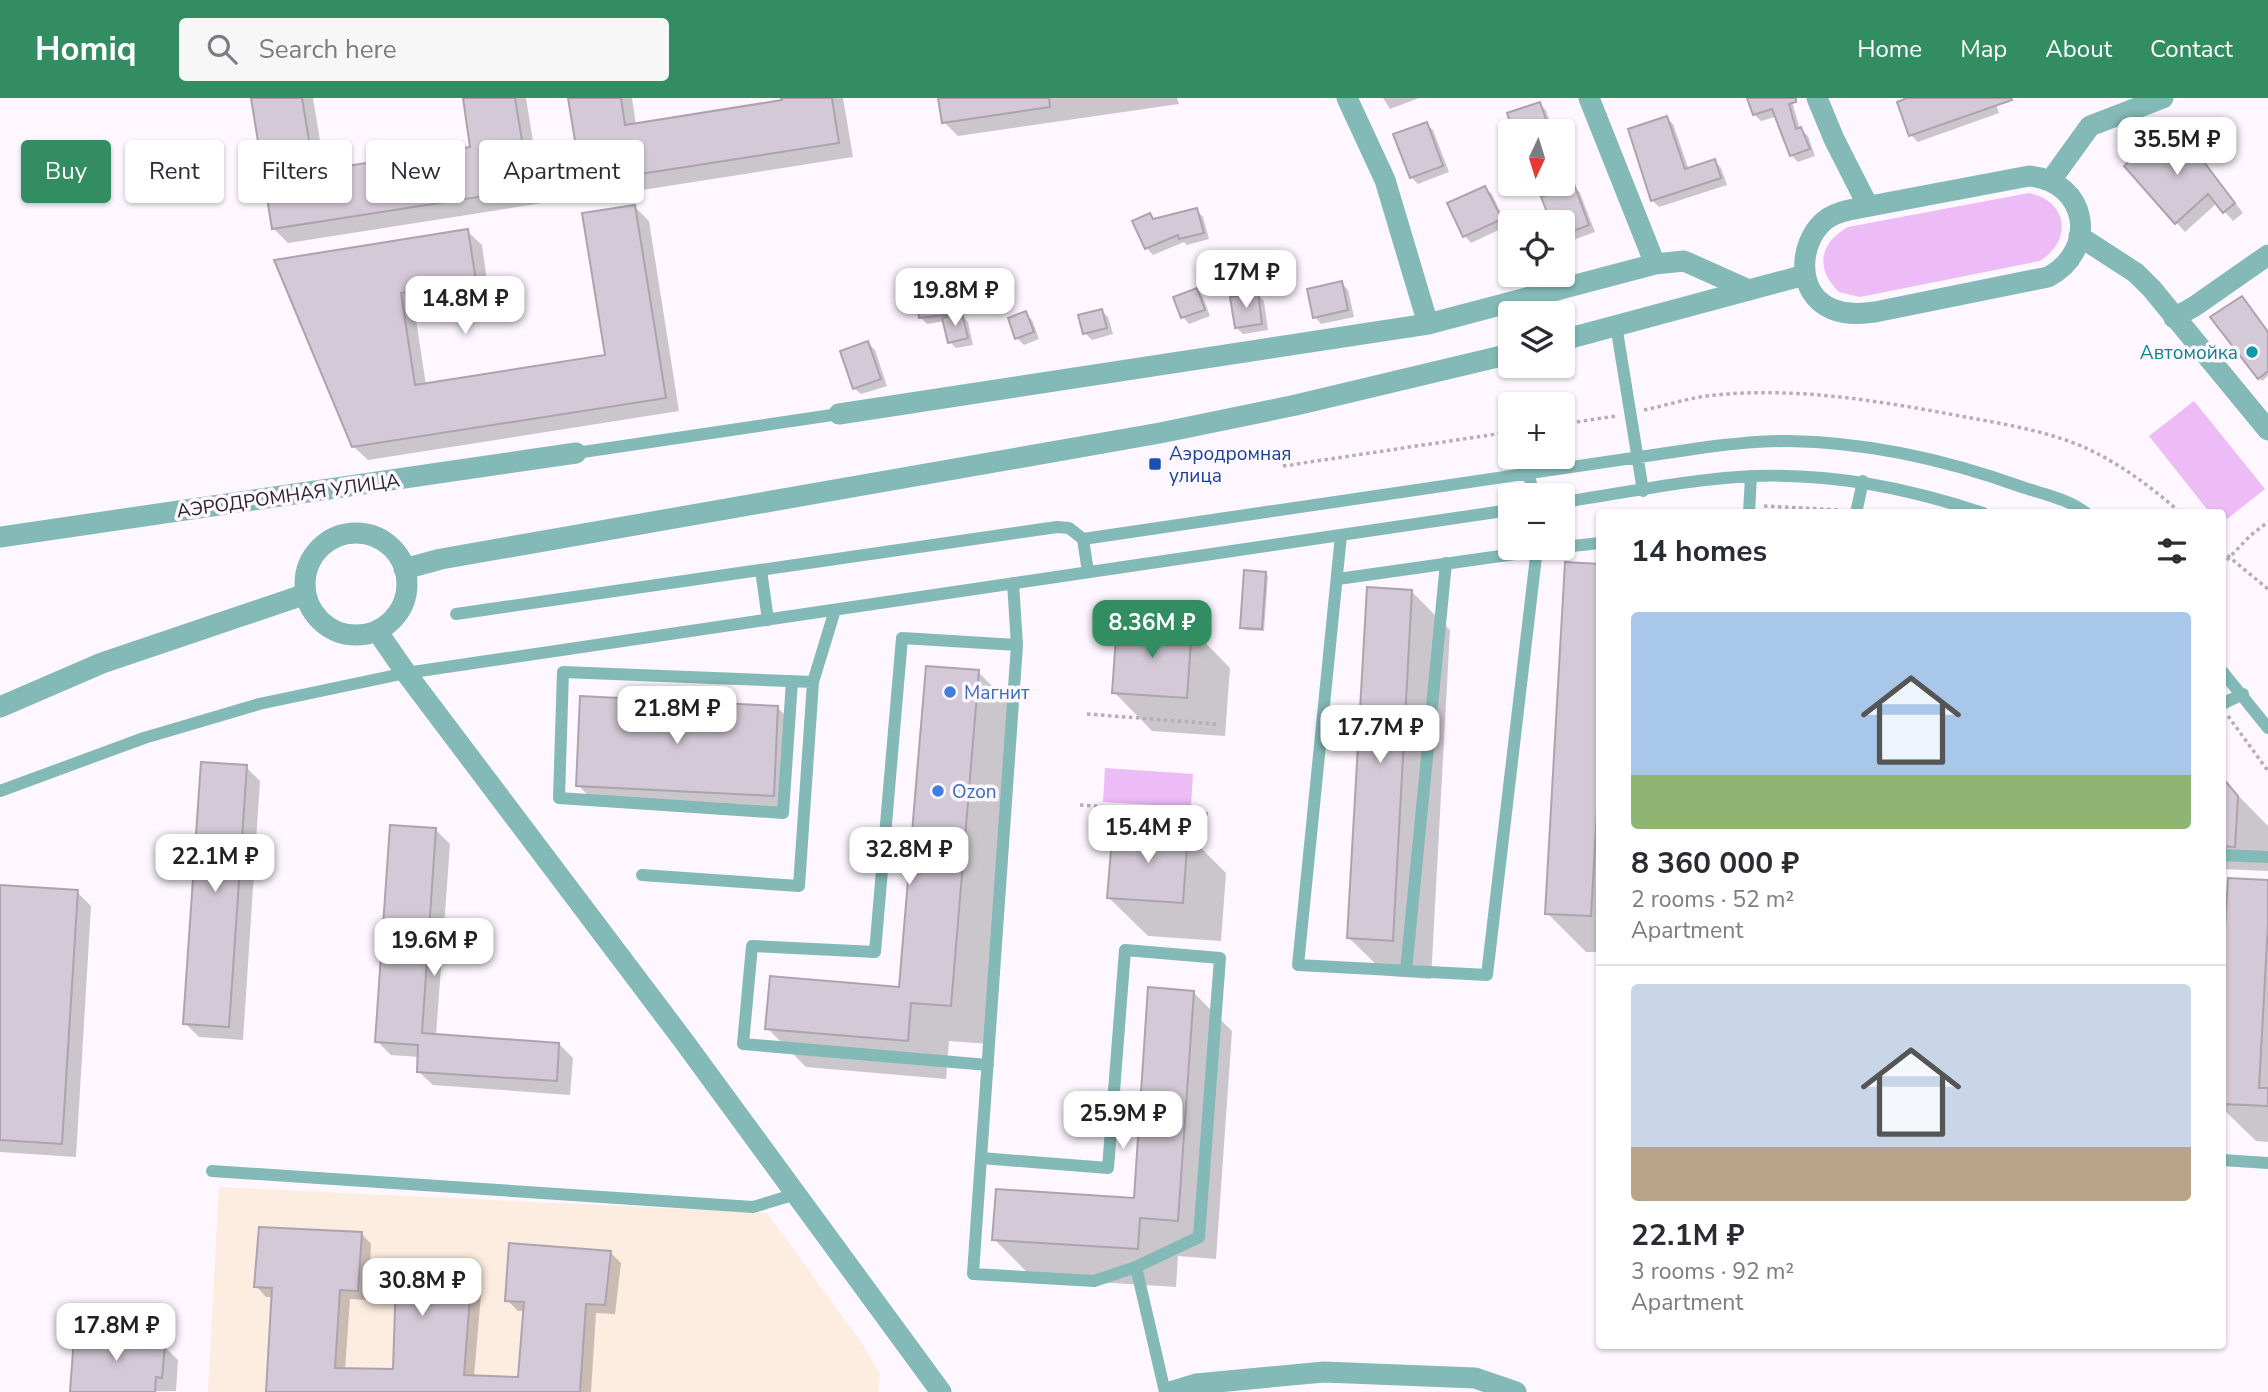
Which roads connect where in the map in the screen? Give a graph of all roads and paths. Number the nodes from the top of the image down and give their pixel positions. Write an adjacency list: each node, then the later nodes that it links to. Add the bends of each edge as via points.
1 (1347, 98): 13 (street, via 1385,180)
2 (1589, 98): 9 (street)
3 (1817, 98): 6 (street)
4 (2163, 98): 5 (street, via 2090,126)
5 (2051, 180): 6 (street, via 2016,177); 7 (street, via 2066,190 2077,206)
6 (1868, 206): 10 (street, via 1829,217 1817,229 1804,255)
7 (2079, 236): 10 (street, via 2069,260 2048,276 1875,312 1852,314 1832,309 1817,298); 12 (street, via 2136,273)
8 (2268, 255): 12 (street)
9 (1655, 264): 11 (street, via 1684,261); 13 (street)
10 (1805, 275): 11 (street)
11 (1749, 290): 14 (street)
12 (2174, 318): 20 (street)
13 (1428, 324): 18 (street)
14 (1616, 325): 15 (street); 17 (lane)
15 (1575, 337)
16 (1498, 357): 49 (street, via 1160,433 454,556)
17 (1630, 413): 19 (path); 23 (lane); 35 (path, via 1705,396 1761,393 1829,396 1923,409 2033,429 2080,446 2124,469)
18 (839, 414): 22 (lane)
19 (1575, 422)
20 (2268, 430)
21 (1498, 434): 24 (path)
22 (576, 453): 39 (street, АЭРОДРОМНАЯ УЛИЦА)
23 (1637, 457): 25 (lane); 29 (lane); 34 (lane, via 1760,442 1873,448 1965,468)
24 (1283, 466)
25 (1529, 473): 28 (lane); 40 (lane)
26 (1751, 476): 27 (lane); 29 (lane); 31 (lane)
27 (1863, 481): 32 (lane); 33 (lane)
28 (1531, 483)
29 (1643, 491): 30 (lane)
30 (1575, 500)
31 (1749, 509)
32 (1857, 509)
33 (1970, 509)
34 (2080, 509)
35 (2176, 509)
36 (1498, 512): 38 (lane)
37 (2268, 522): 45 (path)
38 (1341, 535): 51 (lane); 52 (lane)
39 (0, 537)
40 (1083, 539): 50 (lane, via 1069,528 1057,527); 51 (lane)
41 (1596, 543): 42 (lane)
42 (1575, 546)
43 (2226, 554): 45 (path)
44 (1498, 555): 48 (lane)
45 (2231, 558): 47 (path); 54 (path)
46 (1536, 560): 81 (lane, via 1487,975)
47 (2226, 562)
48 (1446, 563): 52 (lane); 81 (lane)
49 (404, 569): 55 (street, via 391,546 374,536 354,532 334,537 318,548 307,565); 59 (street, via 404,602 393,619)
50 (761, 570): 57 (lane); 58 (lane)
51 (1088, 572): 53 (lane)
52 (1338, 579): 81 (lane, via 1298,965)
53 (1013, 583): 56 (lane); 60 (lane)
54 (2268, 589)
55 (306, 594): 59 (street, via 320,621 338,632); 69 (street, via 102,663)
56 (835, 610): 58 (lane); 66 (lane)
57 (456, 614)
58 (768, 620): 61 (lane)
59 (377, 631): 62 (street)
60 (1017, 645): 82 (lane); 82 (lane, via 902,638 874,952 752,946 744,1044)
61 (583, 647): 62 (lane); 63 (lane)
62 (406, 673): 75 (lane, via 247,708 144,738); 87 (street)
63 (585, 673): 65 (lane); 65 (lane, via 563,672 559,799 783,813)
64 (2226, 676): 67 (lane)
65 (792, 681): 66 (lane)
66 (813, 682): 80 (lane, via 799,886)
67 (2243, 695): 68 (lane); 73 (lane)
68 (2226, 705)
69 (0, 707)
70 (2226, 713): 74 (path)
71 (1087, 714): 72 (path)
72 (1216, 724)
73 (2268, 728)
74 (2268, 771)
75 (0, 791)
76 (1080, 805): 77 (path)
77 (1209, 814)
78 (2226, 855): 79 (lane)
79 (2268, 857)
80 (642, 875)
81 (1406, 971)
82 (988, 1065): 83 (lane)
83 (981, 1158): 88 (lane, via 973,1274 1094,1281); 88 (lane, via 1108,1168 1125,950 1220,958 1199,1237)
84 (2226, 1160): 85 (lane)
85 (2268, 1163)
86 (212, 1171): 87 (lane, via 753,1207)
87 (796, 1194): 89 (street)
88 (1136, 1267): 90 (lane)
89 (941, 1392)
90 (1168, 1392): 91 (street, via 1196,1384 1324,1372 1475,1378)
91 (1516, 1392)

